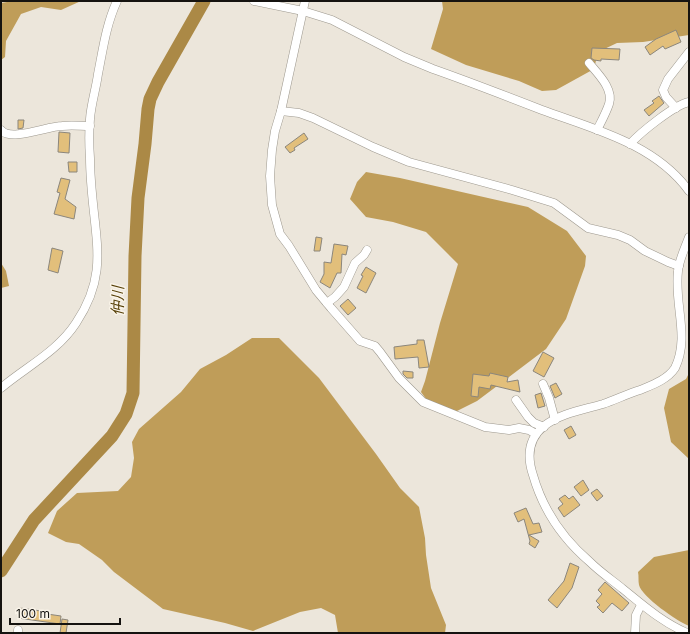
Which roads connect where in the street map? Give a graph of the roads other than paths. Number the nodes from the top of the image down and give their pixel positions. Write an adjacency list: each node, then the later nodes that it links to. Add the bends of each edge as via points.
1 (117, 1): 10 (street, via 104,38)
2 (254, 1): 4 (street)
3 (305, 1): 4 (street)
4 (303, 11): 9 (street); 12 (street, via 342,24 381,46 434,69)
5 (689, 52): 8 (street, via 668,79 663,90)
6 (589, 63): 12 (street, via 609,90 609,105)
7 (689, 102): 8 (street)
8 (676, 108): 13 (street)
9 (281, 111): 17 (street, via 313,118 409,162 554,203 588,228 630,240 645,251); 18 (street, via 272,150 272,205 280,234)
10 (90, 126): 11 (street, via 60,126 17,135 5,134); 20 (street, via 98,256 95,283 83,312 67,334 52,349)
11 (1, 130)
12 (597, 130): 13 (street)
13 (630, 144): 14 (street, via 646,152 670,170)
14 (689, 191)
15 (689, 237): 17 (street)
16 (366, 250): 18 (street, via 355,263 344,287)
17 (679, 266): 22 (street, via 678,290 686,332 684,347 674,370 656,383 571,412)
18 (327, 303): 24 (street, via 360,341 375,346 399,378 423,402 484,427 509,430 519,428)
19 (543, 384): 22 (street)
20 (1, 388)
21 (516, 400): 23 (street, via 528,417)
22 (555, 420): 23 (street)
23 (544, 427): 24 (street)
24 (536, 434): 25 (street, via 530,449 529,462 536,486 558,529 572,546)
25 (641, 604): 26 (street, via 636,615); 27 (street, via 662,620)
26 (635, 633)
27 (687, 633)

